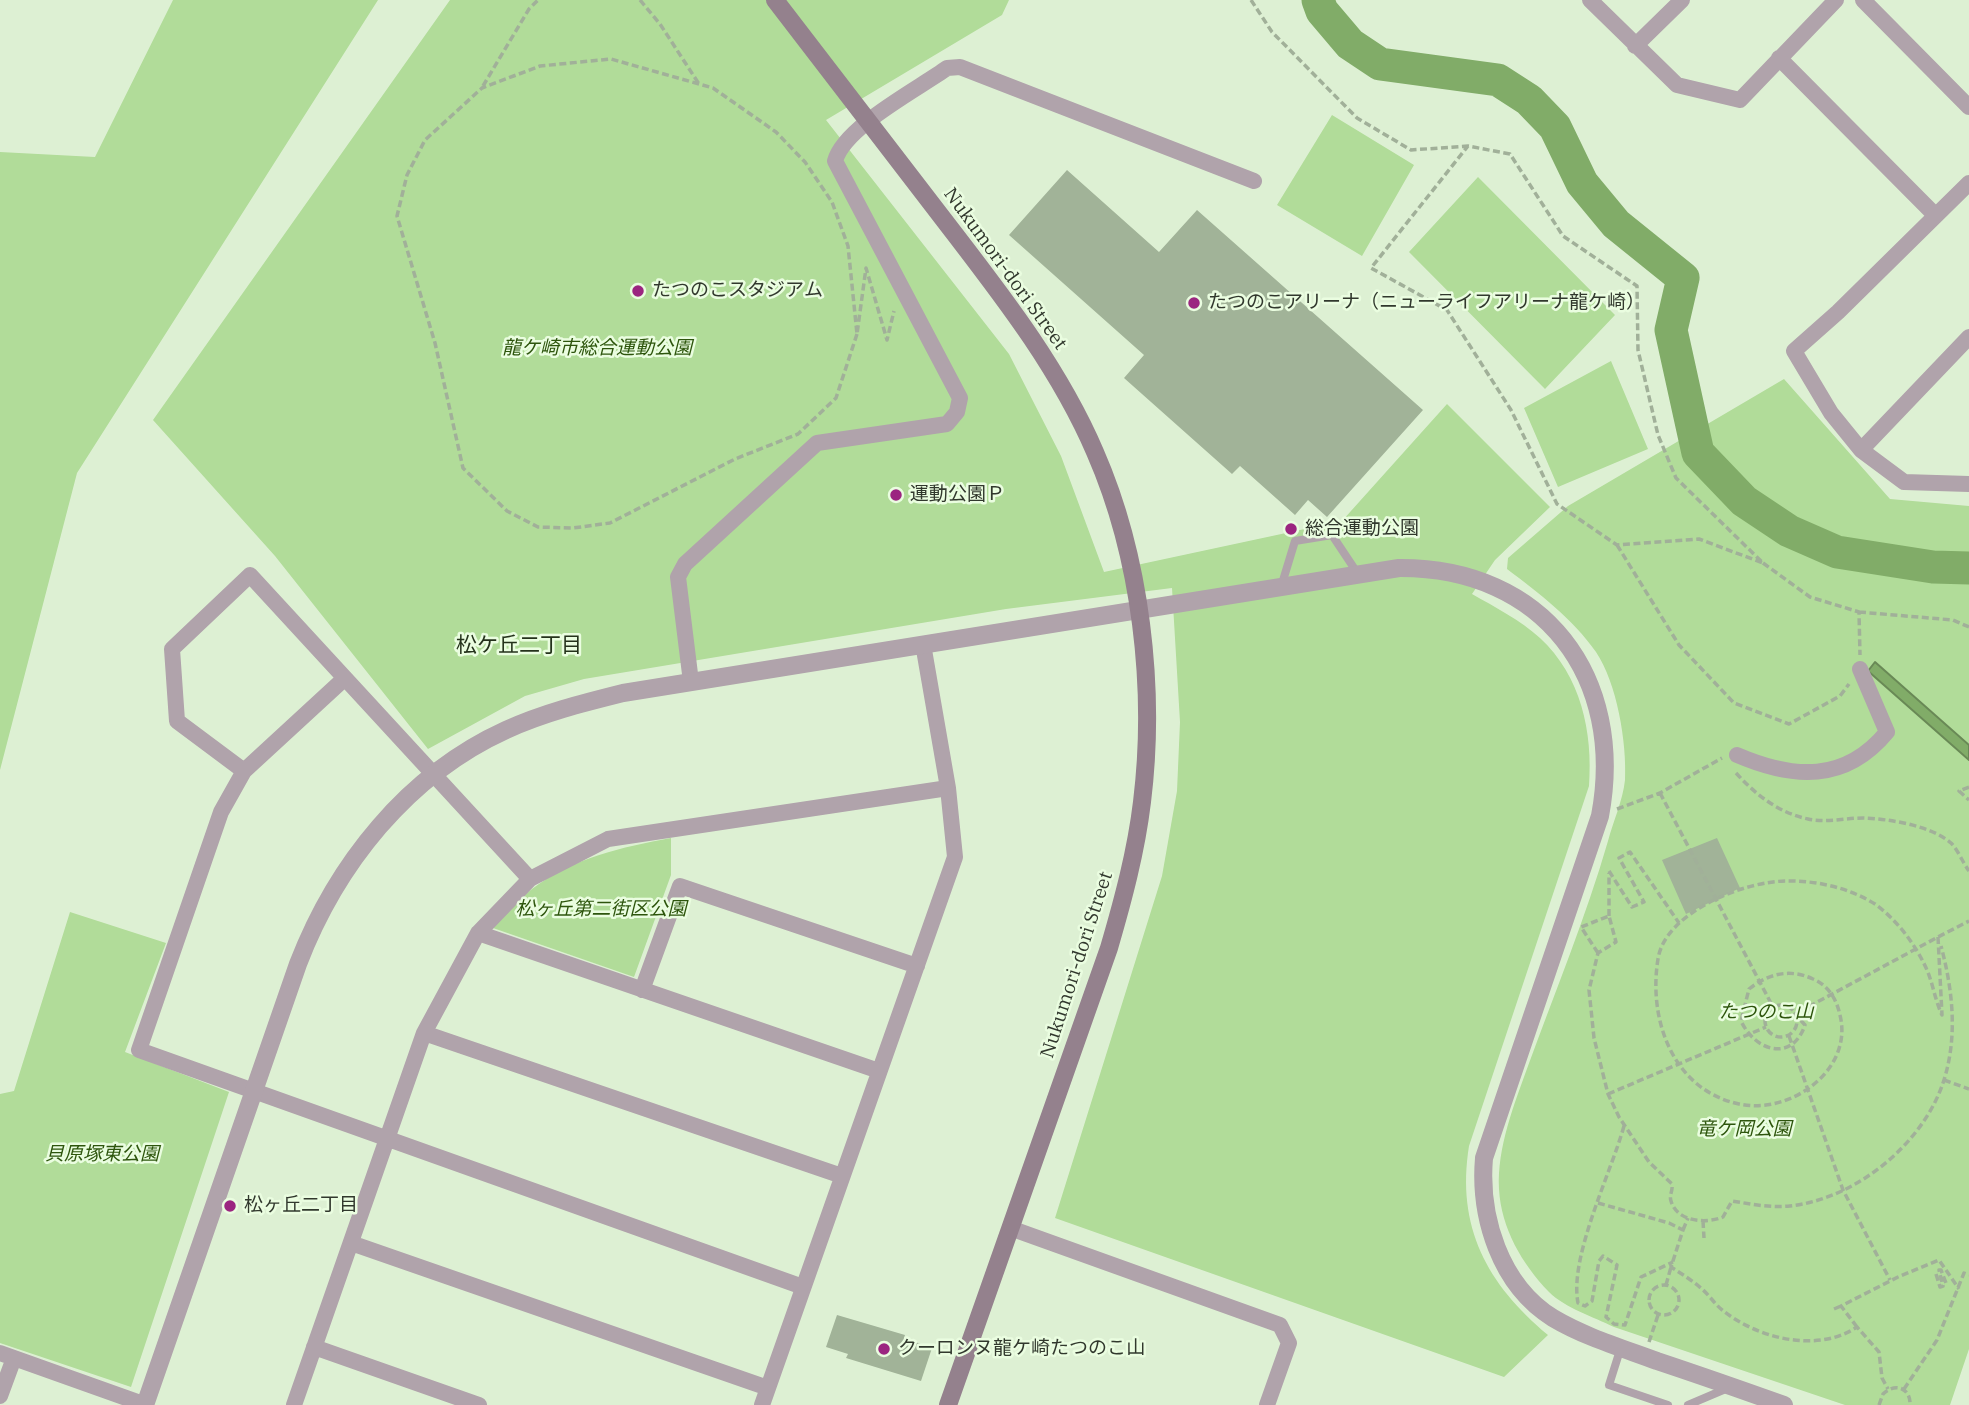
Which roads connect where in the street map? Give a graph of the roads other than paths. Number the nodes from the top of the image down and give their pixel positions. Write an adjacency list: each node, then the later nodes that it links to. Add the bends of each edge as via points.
1 (775, 0): 9 (main road, Nukumori-dori Street)
2 (1590, 0): 6 (street)
3 (1682, 0): 6 (street)
4 (1836, 0): 7 (street)
5 (1863, 0): 8 (street)
6 (1635, 46): 7 (street, via 1677,85 1740,100)
7 (1779, 58): 12 (street)
8 (1969, 107)
9 (868, 122): 10 (street, via 947,68 960,66); 18 (main road, Nukumori-dori Street, via 1017,316 1059,382 1105,478); 22 (street, via 839,148 835,161 960,398 957,412 947,424 817,443 685,564 678,577)
10 (1254, 181)
11 (1969, 183): 12 (street)
12 (1935, 215): 14 (street, via 1794,351 1831,413)
13 (1969, 337): 14 (street)
14 (1861, 450): 15 (street, via 1904,482)
15 (1969, 484)
16 (1358, 574): 17 (street); 17 (lane, via 1332,535 1295,541); 40 (street, via 1399,568 1456,572 1489,583 1516,598 1559,634 1587,677 1605,731 1607,761 1600,816 1492,1128 1482,1181 1496,1249 1516,1283 1551,1317)
17 (1280, 587): 18 (street)
18 (1137, 608): 19 (street); 36 (main road, Nukumori-dori Street, via 1146,752 1134,851 1110,948)
19 (923, 644): 22 (street); 26 (street)
20 (1860, 669): 23 (street, via 1887,732 1873,749 1848,765 1821,773)
21 (345, 678): 24 (street); 24 (street, via 250,575 172,649 177,721); 25 (street)
22 (691, 682): 25 (street, via 623,693 544,714 467,750)
23 (1729, 761)
24 (244, 771): 33 (street, via 221,812 139,1050)
25 (433, 774): 27 (street); 33 (street, via 371,837 325,901)
26 (948, 788): 27 (street, via 608,839); 29 (street, via 955,857)
27 (530, 879): 28 (street)
28 (478, 933): 30 (street); 31 (street)
29 (917, 966): 30 (street, via 680,886); 32 (street)
30 (642, 990): 32 (street)
31 (425, 1033): 34 (street); 35 (street)
32 (879, 1071): 35 (street)
33 (253, 1091): 34 (street); 45 (street)
34 (387, 1137): 37 (street); 38 (street)
35 (842, 1176): 38 (street)
36 (1010, 1228): 49 (main road, Nukumori-dori Street); 50 (street, via 1280,1325 1289,1343)
37 (351, 1243): 39 (street); 43 (street)
38 (803, 1287): 43 (street)
39 (314, 1347): 46 (street); 47 (street)
40 (1621, 1347): 42 (street); 51 (lane, via 1609,1385)
41 (7, 1356): 44 (street); 45 (street)
42 (1731, 1386): 52 (lane); 53 (street)
43 (768, 1388): 48 (street)
44 (0, 1396)
45 (145, 1405)
46 (293, 1405)
47 (478, 1405)
48 (762, 1405)
49 (948, 1405)
50 (1267, 1405)
51 (1668, 1405)
52 (1688, 1405)
53 (1784, 1405)

